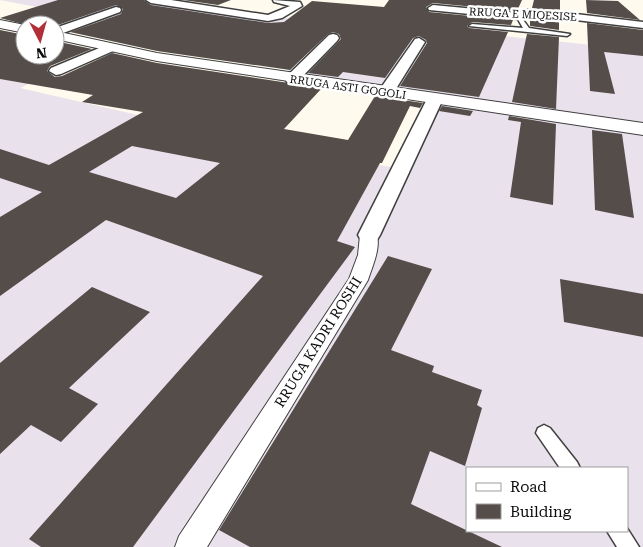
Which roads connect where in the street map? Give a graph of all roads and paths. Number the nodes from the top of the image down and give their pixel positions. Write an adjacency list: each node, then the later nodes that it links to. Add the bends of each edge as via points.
1 (151, 0): 2 (street, via 272,18 297,5)
2 (278, 0)
3 (433, 8): 5 (street, RRUGA E MIQESISE)
4 (116, 10): 10 (street)
5 (519, 16): 7 (street, RRUGA E MIQESISE, via 542,13); 11 (lane)
6 (0, 24): 9 (street)
7 (643, 25)
8 (472, 26): 11 (lane)
9 (15, 27)
10 (65, 30)
11 (527, 30): 12 (lane)
12 (567, 34)
13 (65, 37): 16 (street, RRUGA ASTI GOGOLI)
14 (334, 38): 18 (street)
15 (419, 42): 19 (street)
16 (109, 48): 17 (street); 18 (street, RRUGA ASTI GOGOLI)
17 (56, 72)
18 (292, 79): 19 (street, RRUGA ASTI GOGOLI)
19 (386, 92): 20 (street, RRUGA ASTI GOGOLI)
20 (434, 99): 21 (street, RRUGA ASTI GOGOLI); 22 (street, RRUGA KADRI ROSHI)
21 (643, 130)
22 (369, 235): 26 (street, RRUGA KADRI ROSHI, via 367,255 358,280)
23 (544, 433): 24 (lane)
24 (570, 467)
25 (618, 532): 27 (lane)
26 (190, 547)
27 (630, 547)

